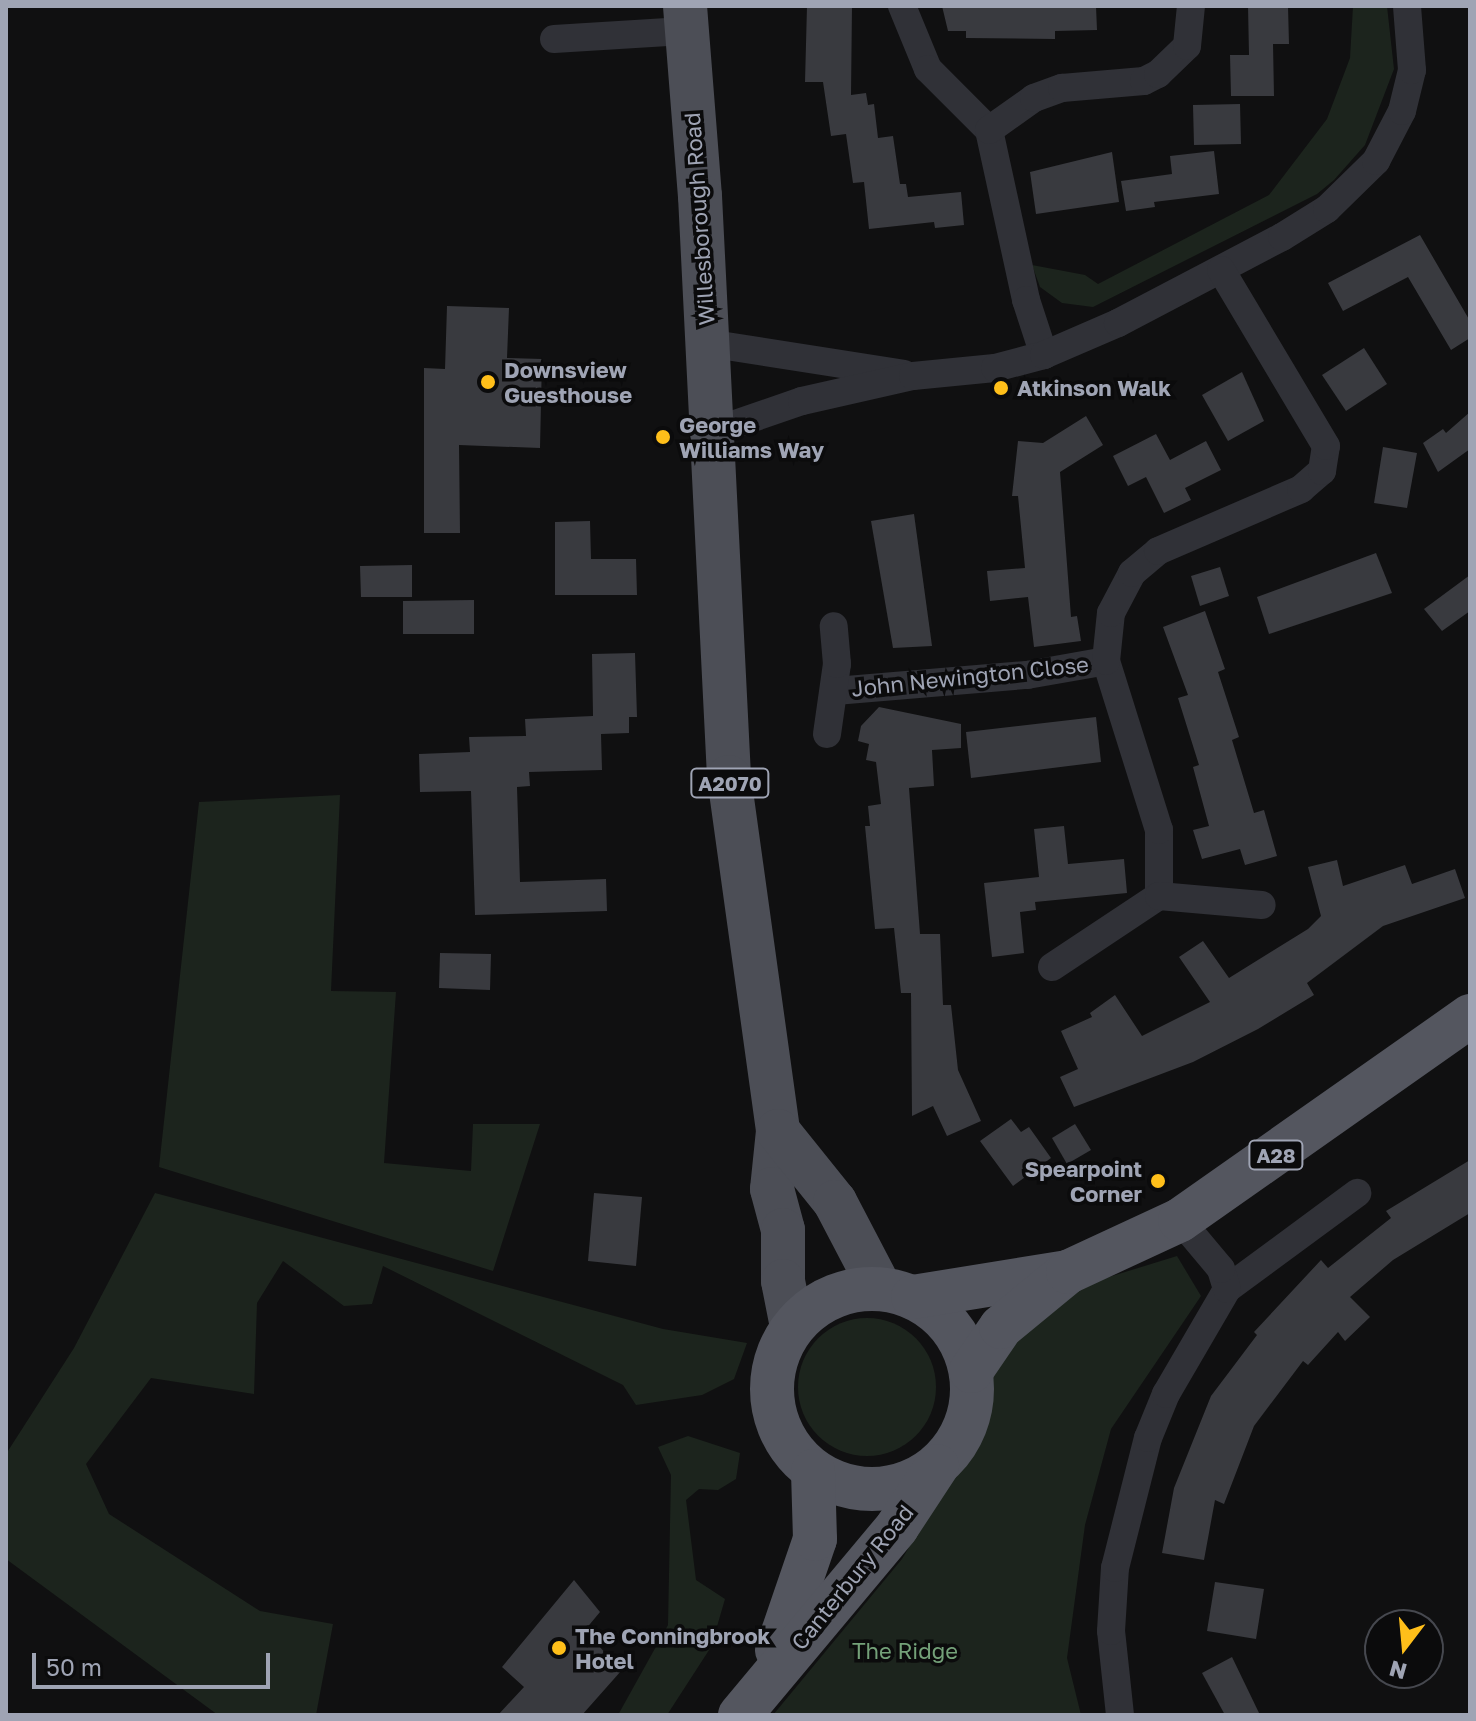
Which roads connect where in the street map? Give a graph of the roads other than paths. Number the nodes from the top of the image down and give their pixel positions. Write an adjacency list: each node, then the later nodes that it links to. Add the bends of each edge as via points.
1 (902, 6): 6 (street, via 928,69)
2 (1191, 6): 6 (street, via 1187,46 1158,74 1144,81 1062,88 1034,98)
3 (1407, 6): 7 (street, via 1412,70 1402,111 1376,161 1327,209)
4 (685, 18): 5 (street); 8 (main road, Willesborough Road / A2070)
5 (554, 39)
6 (989, 130): 9 (street, via 1026,300)
7 (1221, 270): 9 (street); 13 (street, John Newington Close, via 1326,446 1322,471 1301,489 1158,551 1132,573 1111,613)
8 (707, 343): 10 (street); 11 (main road, Willesborough Road / A2070)
9 (1044, 355): 10 (street, via 995,368)
10 (913, 376): 11 (street, via 802,401)
11 (712, 432): 20 (main road, A2070, via 729,777)
12 (834, 626): 14 (street, John Newington Close)
13 (1106, 661): 14 (street, John Newington Close, via 1027,675); 16 (street, John Newington Close, via 1159,830)
14 (835, 691): 15 (street, John Newington Close)
15 (827, 734)
16 (1159, 896): 17 (street); 18 (street)
17 (1262, 905)
18 (1052, 967)
19 (1470, 1016): 22 (highway, A28)
20 (778, 1131): 25 (main road); 26 (main road, A2070, via 772,1189 783,1230 783,1281)
21 (1357, 1193): 24 (street)
22 (1180, 1220): 23 (highway, A28); 24 (street, via 1221,1269)
23 (1068, 1272): 25 (highway, A28); 27 (highway, A28, via 1001,1327)
24 (1227, 1289): 31 (street, via 1166,1394 1148,1438 1115,1568 1111,1631)
25 (897, 1293): 26 (highway, via 847,1291); 27 (highway, via 940,1315 960,1340)
26 (792, 1327): 29 (highway, via 774,1362 772,1403 793,1453)
27 (971, 1371): 28 (highway, via 972,1405 960,1439)
28 (938, 1465): 29 (highway, via 909,1483 877,1490 843,1486); 30 (highway, Canterbury Road, via 897,1527)
29 (813, 1471): 30 (highway, Canterbury Road, via 815,1539 797,1601)
30 (751, 1700)
31 (1120, 1715)

